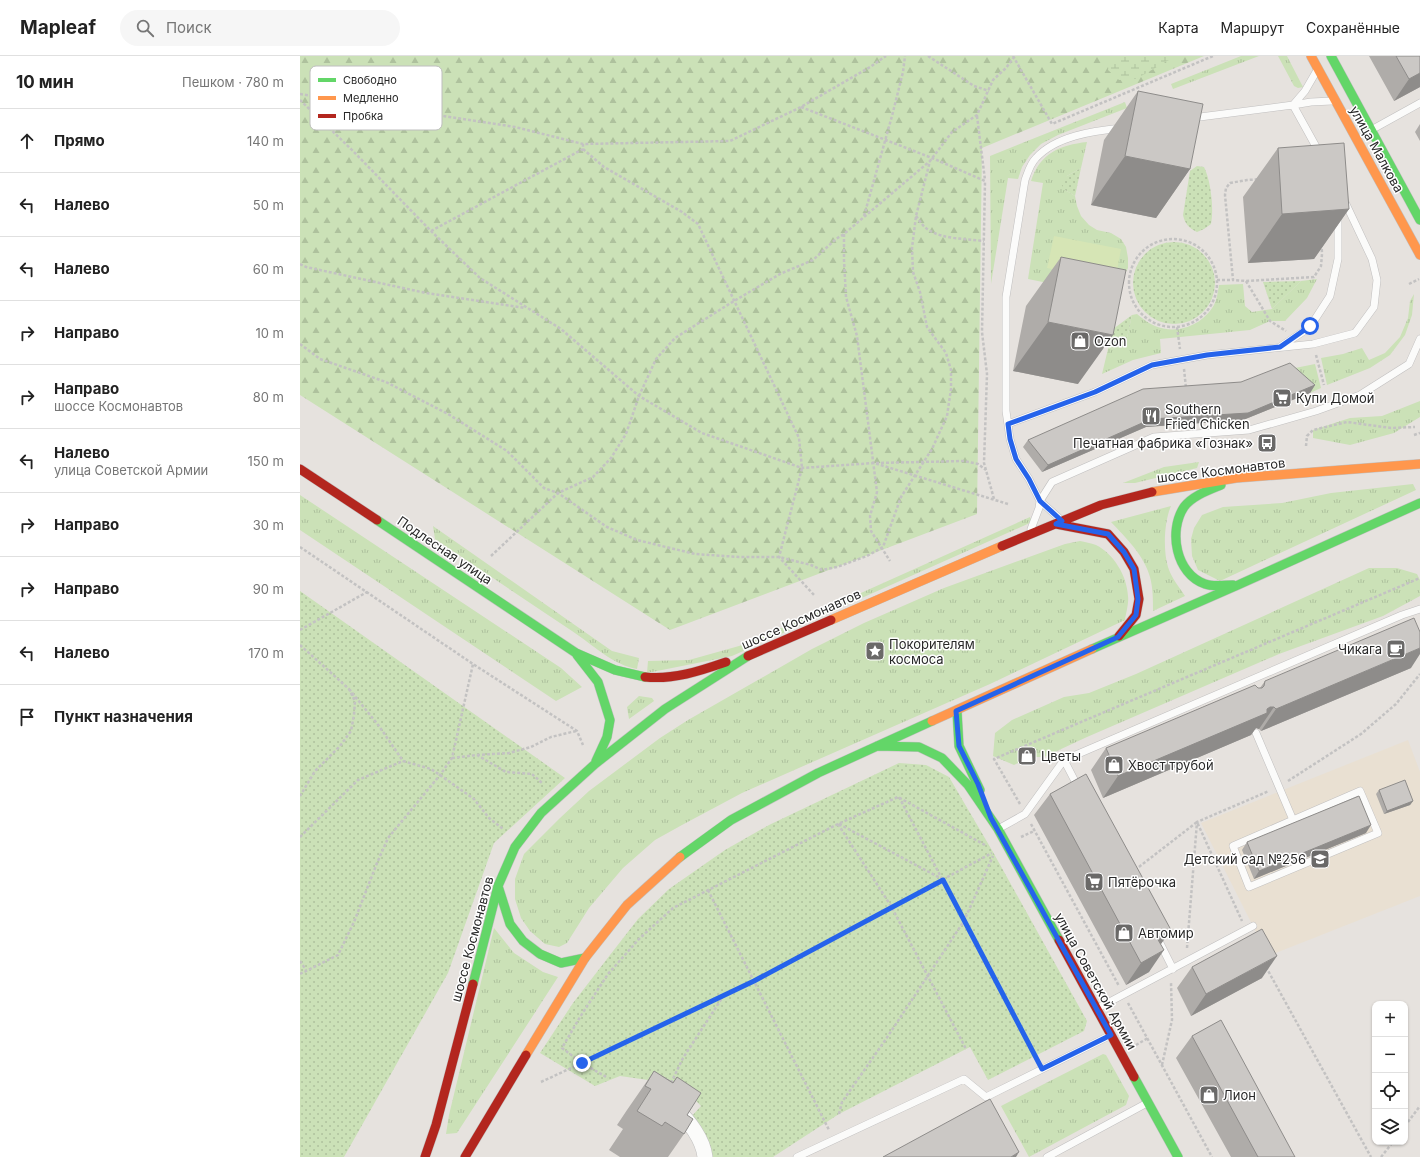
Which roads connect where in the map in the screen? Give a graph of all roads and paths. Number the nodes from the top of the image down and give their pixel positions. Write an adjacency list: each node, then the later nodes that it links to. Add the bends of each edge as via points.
1 (886, 56): 16 (path)
2 (905, 56): 24 (path, via 896,101)
3 (928, 56): 9 (path, via 974,86)
4 (1014, 56): 5 (path, via 1052,124); 9 (path, via 993,80)
5 (1213, 56)
6 (1311, 56): 8 (main road, улица Малкова)
7 (1331, 56): 23 (main road, улица Малкова)
8 (1318, 68): 13 (main road, улица Малкова); 15 (lane, via 1305,92)
9 (989, 91): 19 (path)
10 (300, 94): 11 (path)
11 (310, 96)
12 (300, 100): 17 (path)
13 (1336, 101): 15 (lane); 23 (main road, улица Малкова)
14 (1420, 104): 23 (lane)
15 (1293, 105): 20 (lane); 27 (lane)
16 (801, 107): 24 (path); 25 (path, via 730,141)
17 (310, 110)
18 (442, 116): 25 (path, via 514,127)
19 (977, 116): 28 (path, via 952,132); 29 (path)
20 (1185, 119)
21 (1130, 126): 52 (lane, via 1065,139 1036,158 1028,170 1006,297)
22 (331, 130): 35 (path)
23 (1363, 134): 34 (main road, улица Малкова); 34 (main road, улица Малкова)
24 (884, 141): 28 (path); 33 (path)
25 (583, 144): 26 (path)
26 (583, 149): 35 (path); 44 (path, via 604,167 698,224)
27 (1321, 157)
28 (931, 160): 29 (path); 32 (path); 33 (path)
29 (985, 181): 37 (path)
30 (1311, 190): 31 (path)
31 (1319, 190): 42 (path, via 1322,254 1321,266 1314,277); 42 (path, via 1317,180 1313,176 1230,183 1225,195)
32 (916, 216): 37 (path, via 929,231); 57 (path, via 912,248 913,272 920,292 926,326 946,353 951,370 947,416)
33 (864, 217): 36 (path)
34 (1413, 218): 38 (main road, улица Малкова)
35 (431, 231): 45 (path, via 480,278)
36 (844, 234): 44 (path, via 813,260 780,274); 58 (path, via 846,297 857,336)
37 (984, 241): 62 (path, via 982,332 987,374 984,463)
38 (1420, 256)
39 (300, 264): 45 (path, via 426,293 527,308)
40 (1419, 279): 43 (path)
41 (1217, 280): 41 (path, via 1213,303 1204,315 1192,324 1177,327 1162,326 1148,319 1137,308 1131,294 1130,279 1134,264 1142,252 1155,243 1170,240 1185,241 1199,248 1210,258); 42 (path)
42 (1234, 280)
43 (1409, 284)
44 (734, 301): 51 (path, via 675,338 656,359); 60 (path, via 799,438)
45 (554, 325): 51 (path)
46 (1420, 339): 67 (lane, via 1409,364 1360,395 1316,412 1248,430 1154,437 1052,482)
47 (300, 344): 65 (path, via 320,359 386,382 448,414 507,451 544,488)
48 (1280, 347): 48 (lane, via 1313,344 1355,332 1374,307 1377,280 1372,259 1341,197 1338,259 1330,296 1310,326); 52 (lane, via 1207,355 1152,365 1095,392)
49 (1186, 382): 50 (path)
50 (1186, 394)
51 (640, 396): 60 (path, via 702,433); 65 (path, via 626,434 611,458 593,477)
52 (1008, 424): 67 (lane, via 1016,459)
53 (1415, 427): 56 (path, via 1391,428 1346,422 1313,430 1307,436)
54 (1420, 433): 55 (path)
55 (1414, 435)
56 (1306, 446)
57 (924, 462): 58 (path); 62 (path, via 964,461 978,464); 63 (path)
58 (874, 463): 60 (path); 63 (path); 73 (path, via 877,492 870,516 871,531)
59 (1420, 464): 64 (main road, шоссе Космонавтов)
60 (802, 468): 75 (path)
61 (300, 469): 87 (main road, Подлесная улица)
62 (986, 470): 66 (path)
63 (916, 475): 66 (path); 73 (path, via 901,497)
64 (1236, 478): 70 (main road, шоссе Космонавтов, via 1143,492 1101,505); 78 (main road, via 1200,495 1184,507 1178,521 1175,541 1181,562 1193,578 1206,584)
65 (558, 493): 74 (path); 75 (path, via 607,527 637,540 695,554)
66 (994, 500): 69 (path)
67 (1040, 501): 70 (lane); 71 (lane)
68 (1420, 503): 78 (main road)
69 (1008, 504)
70 (1059, 523): 71 (main road, шоссе Космонавтов); 85 (main road, via 1108,534 1124,552 1134,569 1138,599 1136,615)
71 (1029, 534): 88 (main road, шоссе Космонавтов)
72 (300, 547): 79 (path)
73 (883, 547): 75 (path, via 837,567 822,570); 76 (path)
74 (491, 556)
75 (779, 557): 80 (path)
76 (890, 561)
77 (1420, 578): 106 (path, via 994,759)
78 (1238, 585): 85 (main road)
79 (367, 592): 84 (path); 89 (path)
80 (814, 595)
81 (1420, 609): 82 (lane)
82 (1402, 615): 83 (lane); 98 (lane, via 1238,690)
83 (1405, 623)
84 (300, 630)
85 (1118, 637): 91 (main road)
86 (300, 645): 90 (path)
87 (576, 653): 88 (main road, via 607,668 631,675 658,678 676,676); 100 (main road, via 598,682 610,720 607,737)
88 (751, 654): 100 (main road, шоссе Космонавтов, via 665,709)
89 (473, 664): 92 (path); 97 (path)
90 (349, 689): 99 (path); 104 (path, via 354,701 351,731 315,771)
91 (956, 711): 95 (main road); 107 (main road, улица Советской Армии, via 959,746)
92 (576, 731): 94 (path); 96 (path, via 551,737 531,747 509,753)
93 (1256, 733): 108 (lane)
94 (583, 745)
95 (877, 746): 107 (main road, улица Советской Армии, via 919,747 942,758 968,785); 123 (main road, via 818,773 731,820 676,860 627,904)
96 (477, 755): 97 (path); 102 (path, via 506,772 532,774)
97 (452, 758): 101 (path)
98 (1064, 760): 103 (lane); 106 (lane)
99 (403, 761): 101 (path, via 430,769); 112 (path, via 358,780)
100 (595, 764): 116 (main road, шоссе Космонавтов, via 541,813 514,847)
101 (440, 775): 110 (path, via 474,799); 127 (path, via 388,838 338,955)
102 (542, 783)
103 (1082, 794)
104 (300, 796)
105 (898, 797): 109 (path); 113 (path); 115 (path)
106 (1025, 814): 111 (lane); 131 (path)
107 (991, 818): 111 (main road, улица Советской Армии)
108 (1293, 820): 108 (lane, via 1360,791 1378,833 1249,887 1233,846)
109 (838, 824): 115 (path); 117 (path); 118 (path)
110 (503, 829)
111 (998, 829): 133 (main road, улица Советской Армии)
112 (300, 837)
113 (989, 847)
114 (1132, 873): 121 (path, via 1198,822)
115 (943, 880): 118 (path); 119 (path); 119 (path, via 996,851)
116 (498, 886): 123 (main road, via 510,924 523,941 540,954 561,963); 147 (main road, шоссе Космонавтов, via 436,1126)
117 (708, 890): 130 (path); 136 (path, via 673,908 639,939 608,974 562,1048)
118 (891, 906): 129 (path); 130 (path)
119 (964, 921): 129 (path); 137 (path)
120 (1253, 926): 121 (lane)
121 (1246, 930): 126 (lane)
122 (1155, 934): 126 (lane)
123 (585, 958): 148 (main road)
124 (300, 961): 127 (path)
125 (1265, 964): 154 (path)
126 (1173, 969): 131 (lane)
127 (306, 970): 128 (path)
128 (300, 974)
129 (928, 977): 135 (path); 143 (path, via 842,1102)
130 (754, 981): 132 (path); 145 (path)
131 (1124, 994): 133 (lane); 153 (path)
132 (725, 995): 136 (path); 140 (path, via 683,1058)
133 (1096, 1009): 134 (main road, улица Советской Армии)
134 (1111, 1035): 137 (lane); 141 (main road, улица Советской Армии)
135 (966, 1049)
136 (582, 1063): 138 (path); 139 (path)
137 (1042, 1069): 145 (lane, via 987,1100 964,1079)
138 (608, 1078)
139 (541, 1082)
140 (663, 1097): 149 (street, via 687,1120 704,1149)
141 (1148, 1103): 151 (lane); 152 (main road, улица Советской Армии)
142 (1420, 1106): 144 (path)
143 (840, 1114)
144 (1408, 1122)
145 (834, 1140): 150 (lane)
146 (1391, 1145): 155 (path)
147 (425, 1157)
148 (465, 1157)
149 (705, 1157)
150 (798, 1157)
151 (1047, 1157)
152 (1178, 1157)
153 (1212, 1157)
154 (1371, 1157)
155 (1381, 1157)

